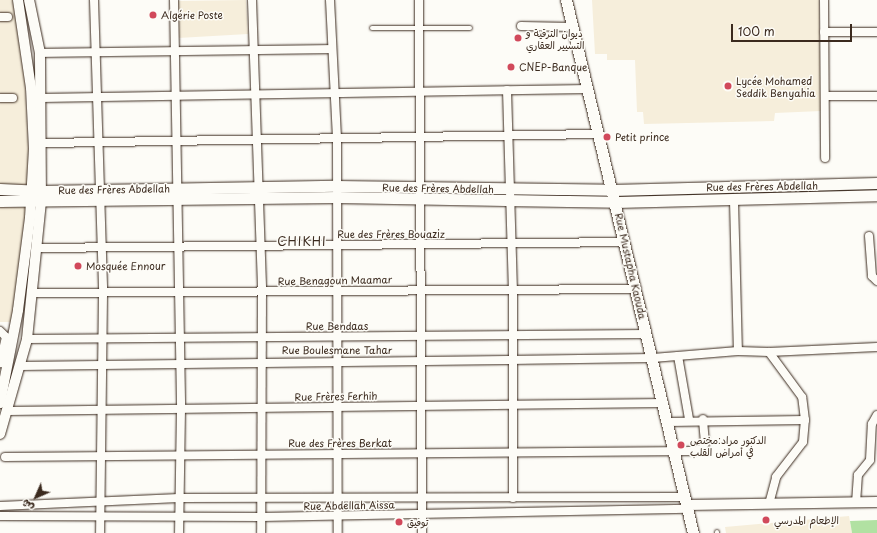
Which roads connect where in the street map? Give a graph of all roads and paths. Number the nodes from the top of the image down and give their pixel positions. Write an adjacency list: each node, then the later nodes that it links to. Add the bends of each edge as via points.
1 (18, 0): 53 (street, via 31,88)
2 (29, 0): 21 (street)
3 (94, 0): 20 (street)
4 (174, 0): 17 (street)
5 (252, 0): 18 (street)
6 (330, 0): 19 (street)
7 (419, 0): 10 (street)
8 (566, 0): 12 (main road, Rue Mustapha Kaouda)
9 (824, 0): 15 (street)
10 (419, 26): 13 (lane); 14 (lane); 24 (street)
11 (521, 26): 12 (street)
12 (572, 27): 22 (main road, Rue Mustapha Kaouda)
13 (372, 28)
14 (470, 28)
15 (824, 32): 16 (street); 28 (street)
16 (877, 32)
17 (174, 48): 18 (street); 20 (street); 27 (street)
18 (253, 48): 19 (street); 26 (street)
19 (331, 49): 25 (street)
20 (95, 50): 21 (street); 30 (street)
21 (40, 52): 33 (street)
22 (589, 89): 23 (street); 34 (main road, Rue Mustapha Kaouda)
23 (507, 90): 24 (street); 35 (street)
24 (420, 91): 25 (street); 37 (street)
25 (335, 93): 26 (street); 36 (street)
26 (255, 94): 27 (street); 38 (street)
27 (175, 95): 30 (street); 39 (street)
28 (825, 96): 29 (street); 42 (street)
29 (877, 96)
30 (94, 97): 33 (street); 41 (street)
31 (0, 98): 32 (street)
32 (13, 98)
33 (41, 98): 40 (street)
34 (599, 134): 35 (street); 49 (main road, Rue Mustapha Kaouda)
35 (509, 137): 37 (street); 48 (street)
36 (337, 139): 37 (street); 38 (street); 44 (street)
37 (418, 139): 46 (street)
38 (255, 140): 39 (street); 45 (street)
39 (176, 142): 41 (street); 51 (street)
40 (43, 143): 41 (street); 53 (street)
41 (95, 143): 50 (street)
42 (825, 158)
43 (877, 183): 49 (main road, Rue des Frères Abdellah)
44 (336, 186): 45 (main road, Rue des Frères Abdellah); 46 (main road, Rue des Frères Abdellah); 54 (street)
45 (256, 187): 51 (main road, Rue des Frères Abdellah); 55 (street)
46 (418, 187): 48 (main road, Rue des Frères Abdellah); 56 (street)
47 (0, 189): 53 (main road, Rue des Frères Abdellah)
48 (509, 189): 49 (main road, Rue des Frères Abdellah); 58 (street)
49 (612, 190): 60 (main road, Rue Mustapha Kaouda)
50 (98, 194): 51 (main road, Rue des Frères Abdellah); 53 (main road, Rue des Frères Abdellah); 68 (street)
51 (176, 194): 55 (main road, Rue des Frères Abdellah); 69 (street)
52 (877, 195): 59 (main road, Rue des Frères Abdellah)
53 (36, 196): 57 (main road, Rue des Frères Abdellah); 67 (street); 101 (street)
54 (337, 197): 55 (main road, Rue des Frères Abdellah); 56 (main road, Rue des Frères Abdellah); 64 (street)
55 (257, 199): 66 (street)
56 (418, 199): 58 (main road, Rue des Frères Abdellah); 63 (street)
57 (0, 201)
58 (510, 201): 60 (main road, Rue des Frères Abdellah); 65 (street)
59 (734, 201): 60 (main road, Rue des Frères Abdellah); 89 (street)
60 (616, 202): 62 (main road, Rue Mustapha Kaouda)
61 (869, 236): 70 (street, via 872,276)
62 (625, 242): 65 (street, Rue des Frères Bouaziz); 72 (main road, Rue Mustapha Kaouda)
63 (419, 243): 64 (street, Rue des Frères Bouaziz); 65 (street, Rue des Frères Bouaziz); 71 (street)
64 (337, 244): 66 (street, Rue des Frères Bouaziz); 73 (street)
65 (510, 244): 74 (street)
66 (258, 245): 69 (street, Rue des Frères Bouaziz); 75 (street)
67 (37, 248): 68 (street, Rue des Frères Bouaziz); 76 (street)
68 (100, 248): 69 (street, Rue des Frères Bouaziz); 78 (street)
69 (177, 248): 77 (street)
70 (877, 281)
71 (420, 289): 73 (street, Rue Benagoun Maamar); 74 (street, Rue Benagoun Maamar); 83 (street)
72 (637, 289): 74 (street, Rue Benagoun Maamar); 81 (main road, Rue Mustapha Kaouda)
73 (337, 290): 75 (street, Rue Benagoun Maamar); 82 (street)
74 (513, 290): 80 (street)
75 (262, 291): 77 (street, Rue Benagoun Maamar); 84 (street)
76 (33, 293): 78 (street, Rue Benagoun Maamar); 85 (street)
77 (177, 293): 78 (street, Rue Benagoun Maamar); 86 (street)
78 (103, 294): 87 (street)
79 (0, 331): 97 (street, via 6,337)
80 (512, 334): 81 (street, Rue Bendaas); 83 (street, Rue Bendaas); 92 (street)
81 (647, 334): 93 (main road, Rue Mustapha Kaouda)
82 (337, 336): 83 (street, Rue Bendaas); 84 (street, Rue Bendaas); 96 (street)
83 (420, 336): 95 (street)
84 (261, 337): 86 (street, Rue Bendaas); 94 (street)
85 (27, 339): 87 (street, Rue Bendaas); 100 (street)
86 (178, 339): 87 (street, Rue Bendaas); 98 (street)
87 (101, 341): 99 (street)
88 (877, 347): 90 (street, Rue Boulesmane Tahar)
89 (738, 351): 90 (street, Rue Boulesmane Tahar); 91 (street, Rue Boulesmane Tahar)
90 (769, 352): 113 (street, via 802,397)
91 (678, 356): 93 (street, Rue Boulesmane Tahar); 111 (street)
92 (512, 358): 93 (street, Rue Boulesmane Tahar); 95 (street, Rue Boulesmane Tahar); 104 (street)
93 (654, 358): 102 (main road, Rue Mustapha Kaouda)
94 (260, 360): 96 (street, Rue Boulesmane Tahar); 98 (street, Rue Boulesmane Tahar); 105 (street)
95 (420, 360): 96 (street, Rue Boulesmane Tahar); 103 (street)
96 (338, 361): 106 (street)
97 (0, 363)
98 (178, 363): 99 (street, Rue Boulesmane Tahar); 108 (street)
99 (103, 365): 100 (street, Rue Boulesmane Tahar); 107 (street)
100 (20, 366): 109 (street)
101 (0, 403)
102 (664, 403): 104 (street, Rue Frères Ferhih); 114 (main road, Rue Mustapha Kaouda)
103 (420, 406): 104 (street, Rue Frères Ferhih); 106 (street, Rue Frères Ferhih); 120 (street)
104 (513, 406): 117 (street)
105 (261, 407): 106 (street, Rue Frères Ferhih); 108 (street, Rue Frères Ferhih); 118 (street)
106 (339, 407): 119 (street)
107 (104, 408): 108 (street, Rue Frères Ferhih); 109 (street, Rue Frères Ferhih); 122 (street)
108 (181, 409): 121 (street)
109 (8, 411): 115 (street)
110 (877, 415): 131 (street, via 872,424 870,460 858,475)
111 (689, 419): 112 (street); 114 (street)
112 (703, 419): 113 (street); 116 (street, Rue des Frères Berkat, via 704,446 692,451)
113 (804, 420): 133 (street, via 803,442 776,476)
114 (669, 422): 116 (main road, Rue Mustapha Kaouda)
115 (0, 434)
116 (674, 449): 117 (street, Rue des Frères Berkat); 130 (main road, Rue Mustapha Kaouda)
117 (513, 451): 120 (street, Rue des Frères Berkat); 126 (street)
118 (263, 452): 119 (street, Rue des Frères Berkat); 121 (street, Rue des Frères Berkat); 128 (street)
119 (339, 453): 120 (street, Rue des Frères Berkat); 127 (street)
120 (422, 453): 125 (street)
121 (180, 454): 122 (street, Rue des Frères Berkat); 124 (street)
122 (103, 456): 123 (street, Rue des Frères Berkat); 132 (street)
123 (5, 457)
124 (179, 498): 128 (street); 132 (street); 137 (street)
125 (421, 498): 126 (street); 127 (street); 136 (street)
126 (513, 498): 130 (street)
127 (337, 499): 128 (street); 135 (street)
128 (262, 500): 140 (street)
129 (877, 502): 131 (street)
130 (687, 503): 133 (street); 136 (street, Rue Abdellah Aissa); 146 (main road, Rue Mustapha Kaouda)
131 (856, 503): 133 (street)
132 (101, 504): 134 (street); 139 (street)
133 (769, 504)
134 (0, 506)
135 (337, 514): 136 (street, Rue Abdellah Aissa); 140 (street, Rue Abdellah Aissa); 144 (street)
136 (421, 514): 145 (street)
137 (179, 515): 139 (street, Rue Abdellah Aissa); 140 (street, Rue Abdellah Aissa); 142 (street)
138 (0, 516): 139 (street, Rue Abdellah Aissa)
139 (100, 517): 141 (street)
140 (262, 517): 143 (street)
141 (100, 533)
142 (179, 533)
143 (261, 533)
144 (338, 533)
145 (422, 533)
146 (693, 533)

